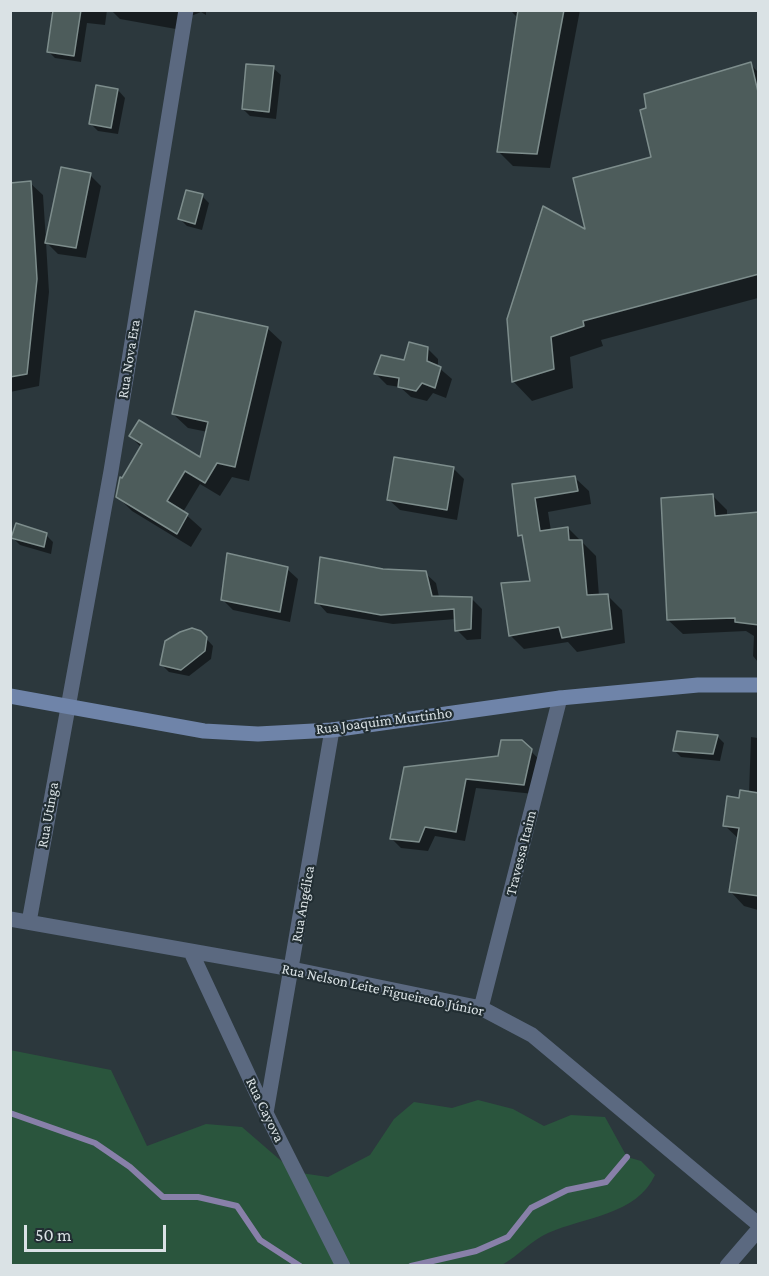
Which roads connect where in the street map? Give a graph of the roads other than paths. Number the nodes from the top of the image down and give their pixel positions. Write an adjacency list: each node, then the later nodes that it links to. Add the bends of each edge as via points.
1 (186, 10): 5 (street, Rua Nova Era, via 111,471)
2 (759, 685): 4 (main road, Rua Joaquim Murtinho, via 698,684)
3 (10, 696): 5 (main road, Rua Joaquim Murtinho)
4 (560, 698): 6 (main road, Rua Joaquim Murtinho); 11 (street, Travessa Itaim)
5 (66, 708): 6 (main road, Rua Joaquim Murtinho, via 204,731 258,734); 8 (street, Rua Utinga)
6 (332, 730): 10 (street, Rua Angélica)
7 (10, 919): 8 (street, Rua Nelson Leite Figueiredo Júnior)
8 (29, 922): 9 (street, Rua Nelson Leite Figueiredo Júnior)
9 (191, 952): 10 (street, Rua Nelson Leite Figueiredo Júnior); 12 (street, Rua Cayova)
10 (292, 969): 11 (street, Rua Nelson Leite Figueiredo Júnior); 12 (street, Rua Angélica)
11 (481, 1008): 13 (street, Rua Nelson Leite Figueiredo Júnior, via 532,1035)
12 (266, 1113): 15 (street, Rua Cayova)
13 (759, 1224)
14 (759, 1230): 16 (street)
15 (343, 1266)
16 (727, 1266)

